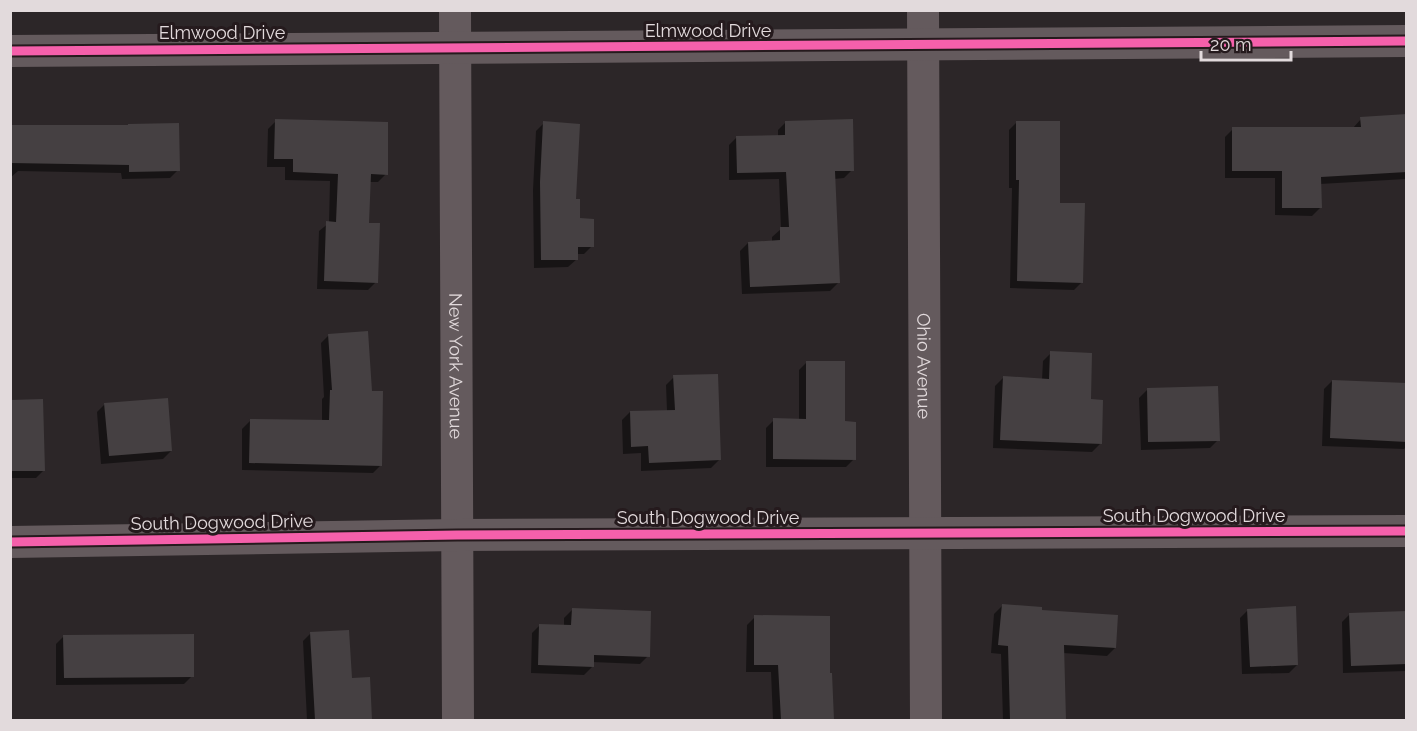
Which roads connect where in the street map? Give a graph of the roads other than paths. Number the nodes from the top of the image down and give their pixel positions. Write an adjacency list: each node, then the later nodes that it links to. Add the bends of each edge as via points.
1 (455, 10): 5 (street, New York Avenue)
2 (923, 10): 4 (street, Ohio Avenue)
3 (1407, 41): 4 (street, Elmwood Drive)
4 (923, 45): 5 (street, Elmwood Drive); 8 (street, Ohio Avenue)
5 (455, 47): 6 (street, Elmwood Drive); 9 (street, New York Avenue)
6 (10, 51)
7 (1407, 531): 8 (street, South Dogwood Drive)
8 (924, 533): 9 (street, South Dogwood Drive); 12 (street, Ohio Avenue)
9 (457, 535): 10 (street, South Dogwood Drive); 11 (street, New York Avenue)
10 (10, 542)
11 (458, 720)
12 (926, 720)

